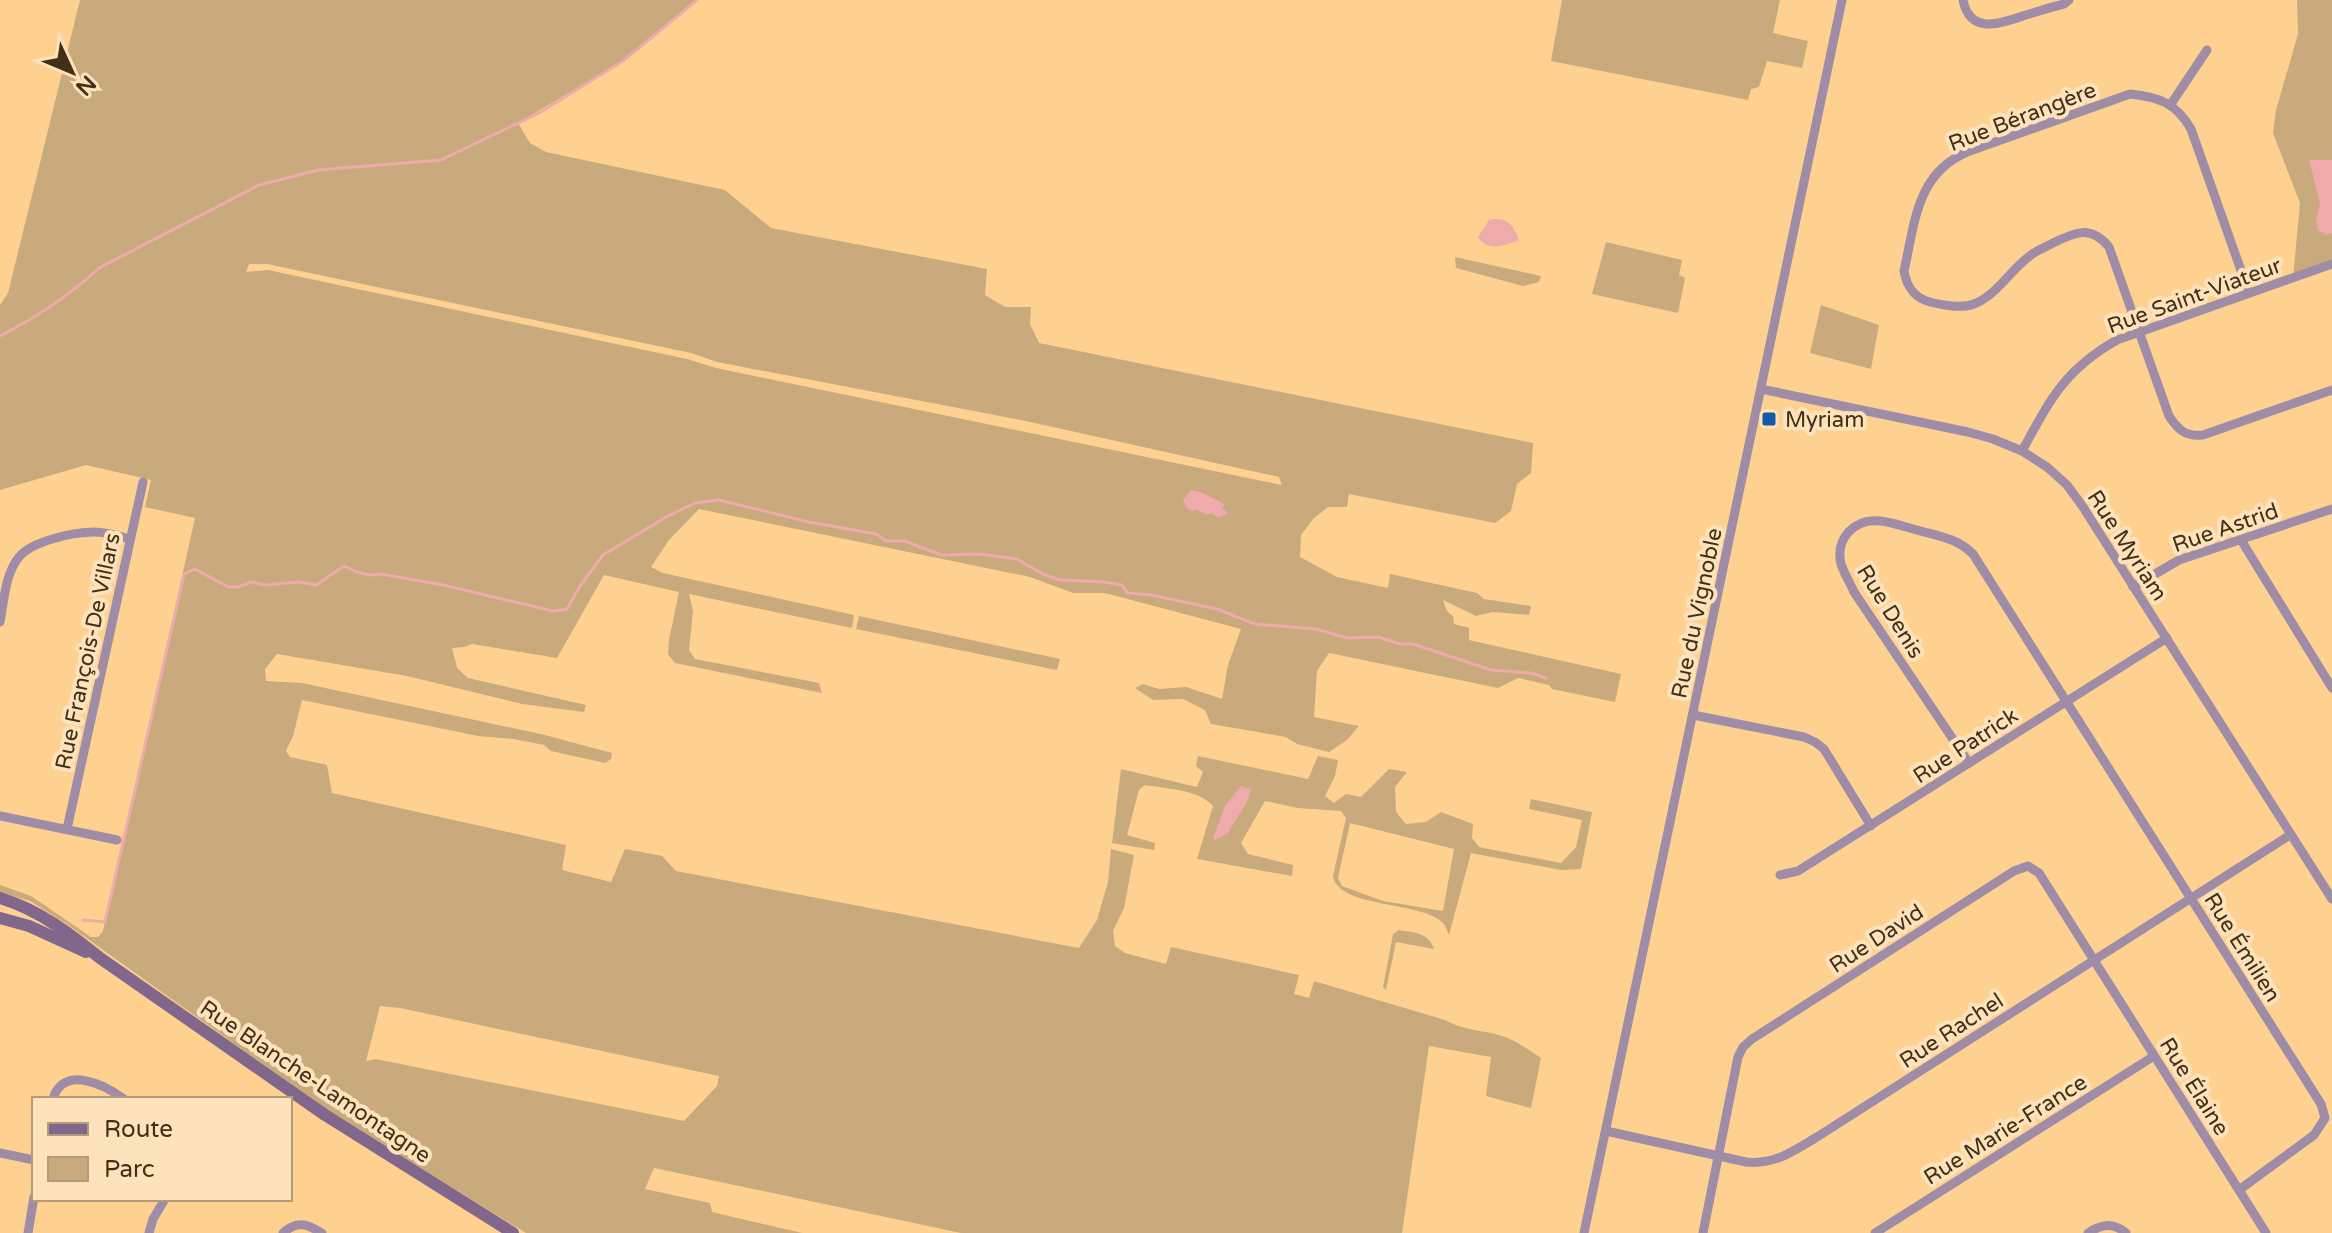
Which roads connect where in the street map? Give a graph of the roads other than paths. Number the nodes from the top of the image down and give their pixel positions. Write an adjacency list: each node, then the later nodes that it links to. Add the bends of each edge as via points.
1 (1842, 0): 9 (street, Rue du Vignoble)
2 (1963, 0): 3 (street, via 1975,21 1995,25)
3 (2069, 0)
4 (2207, 50): 5 (street)
5 (2171, 104): 7 (street, via 2191,129); 8 (street, Rue Bérangère, via 2130,94 1955,157 1922,195 1904,271 1906,283 1919,298 1973,304 2031,255 2088,232 2109,247)
6 (2332, 264): 7 (street, Rue Saint-Viateur)
7 (2249, 293): 8 (street, Rue Saint-Viateur)
8 (2140, 333): 10 (street, via 2169,416 2193,437); 11 (street, Rue Saint-Viateur, via 2098,351 2066,378)
9 (1761, 389): 11 (street, Rue Myriam, via 1968,432); 21 (street, Rue du Vignoble)
10 (2332, 390)
11 (2022, 451): 16 (street, Rue Myriam, via 2067,485)
12 (143, 482): 14 (street, Rue François-De Villars)
13 (2332, 509): 15 (street, Rue Astrid)
14 (130, 539): 17 (street, via 72,533 20,555); 25 (street, Rue François-De Villars)
15 (2241, 540): 16 (street, Rue Astrid, via 2179,560); 19 (street)
16 (2133, 587): 18 (street, Rue Myriam)
17 (0, 622)
18 (2167, 638): 20 (street, Rue Patrick); 26 (street, Rue Myriam)
19 (2332, 688)
20 (2067, 701): 22 (street, Rue Patrick); 22 (street, Rue Denis, via 1965,546 1880,521 1855,525 1841,543 1840,554 1854,592); 30 (street, Rue Émilien)
21 (1693, 715): 24 (street, via 1815,742); 38 (street, Rue du Vignoble)
22 (1969, 763): 24 (street, Rue Patrick)
23 (0, 816): 25 (street)
24 (1871, 826): 28 (street, Rue Patrick, via 1798,871)
25 (67, 829): 27 (street)
26 (2290, 835): 30 (street, Rue Rachel); 31 (street, Rue Myriam)
27 (117, 840)
28 (1780, 875)
29 (0, 898): 33 (street, Rue Blanche-Lamontagne, via 66,930)
30 (2191, 899): 34 (street, Rue Rachel); 42 (street, Rue Émilien, via 2324,1111 2314,1135)
31 (2332, 899)
32 (0, 918): 33 (street, Rue Blanche-Lamontagne)
33 (100, 958): 49 (street, Rue Blanche-Lamontagne, via 325,1115)
34 (2092, 960): 35 (street, Rue Élaine); 40 (street, Rue Rachel, via 1778,1159 1757,1163); 40 (street, Rue David, via 2039,873 2021,867 1743,1047)
35 (2154, 1056): 42 (street, Rue Élaine); 52 (street, Rue Marie-France)
36 (54, 1097): 37 (street, via 61,1084 82,1080)
37 (121, 1097)
38 (1606, 1131): 40 (street, Rue Rachel); 50 (street, Rue du Vignoble)
39 (0, 1153): 41 (street)
40 (1719, 1155): 51 (street)
41 (32, 1160)
42 (2239, 1190): 55 (street, Rue Élaine)
43 (33, 1201): 45 (street)
44 (164, 1201): 46 (street)
45 (28, 1233)
46 (149, 1233)
47 (283, 1233): 48 (street, via 300,1223)
48 (322, 1233)
49 (513, 1233)
50 (1584, 1233)
51 (1703, 1233)
52 (1875, 1233)
53 (2088, 1233): 54 (street, via 2108,1225)
54 (2126, 1233)
55 (2266, 1233)

